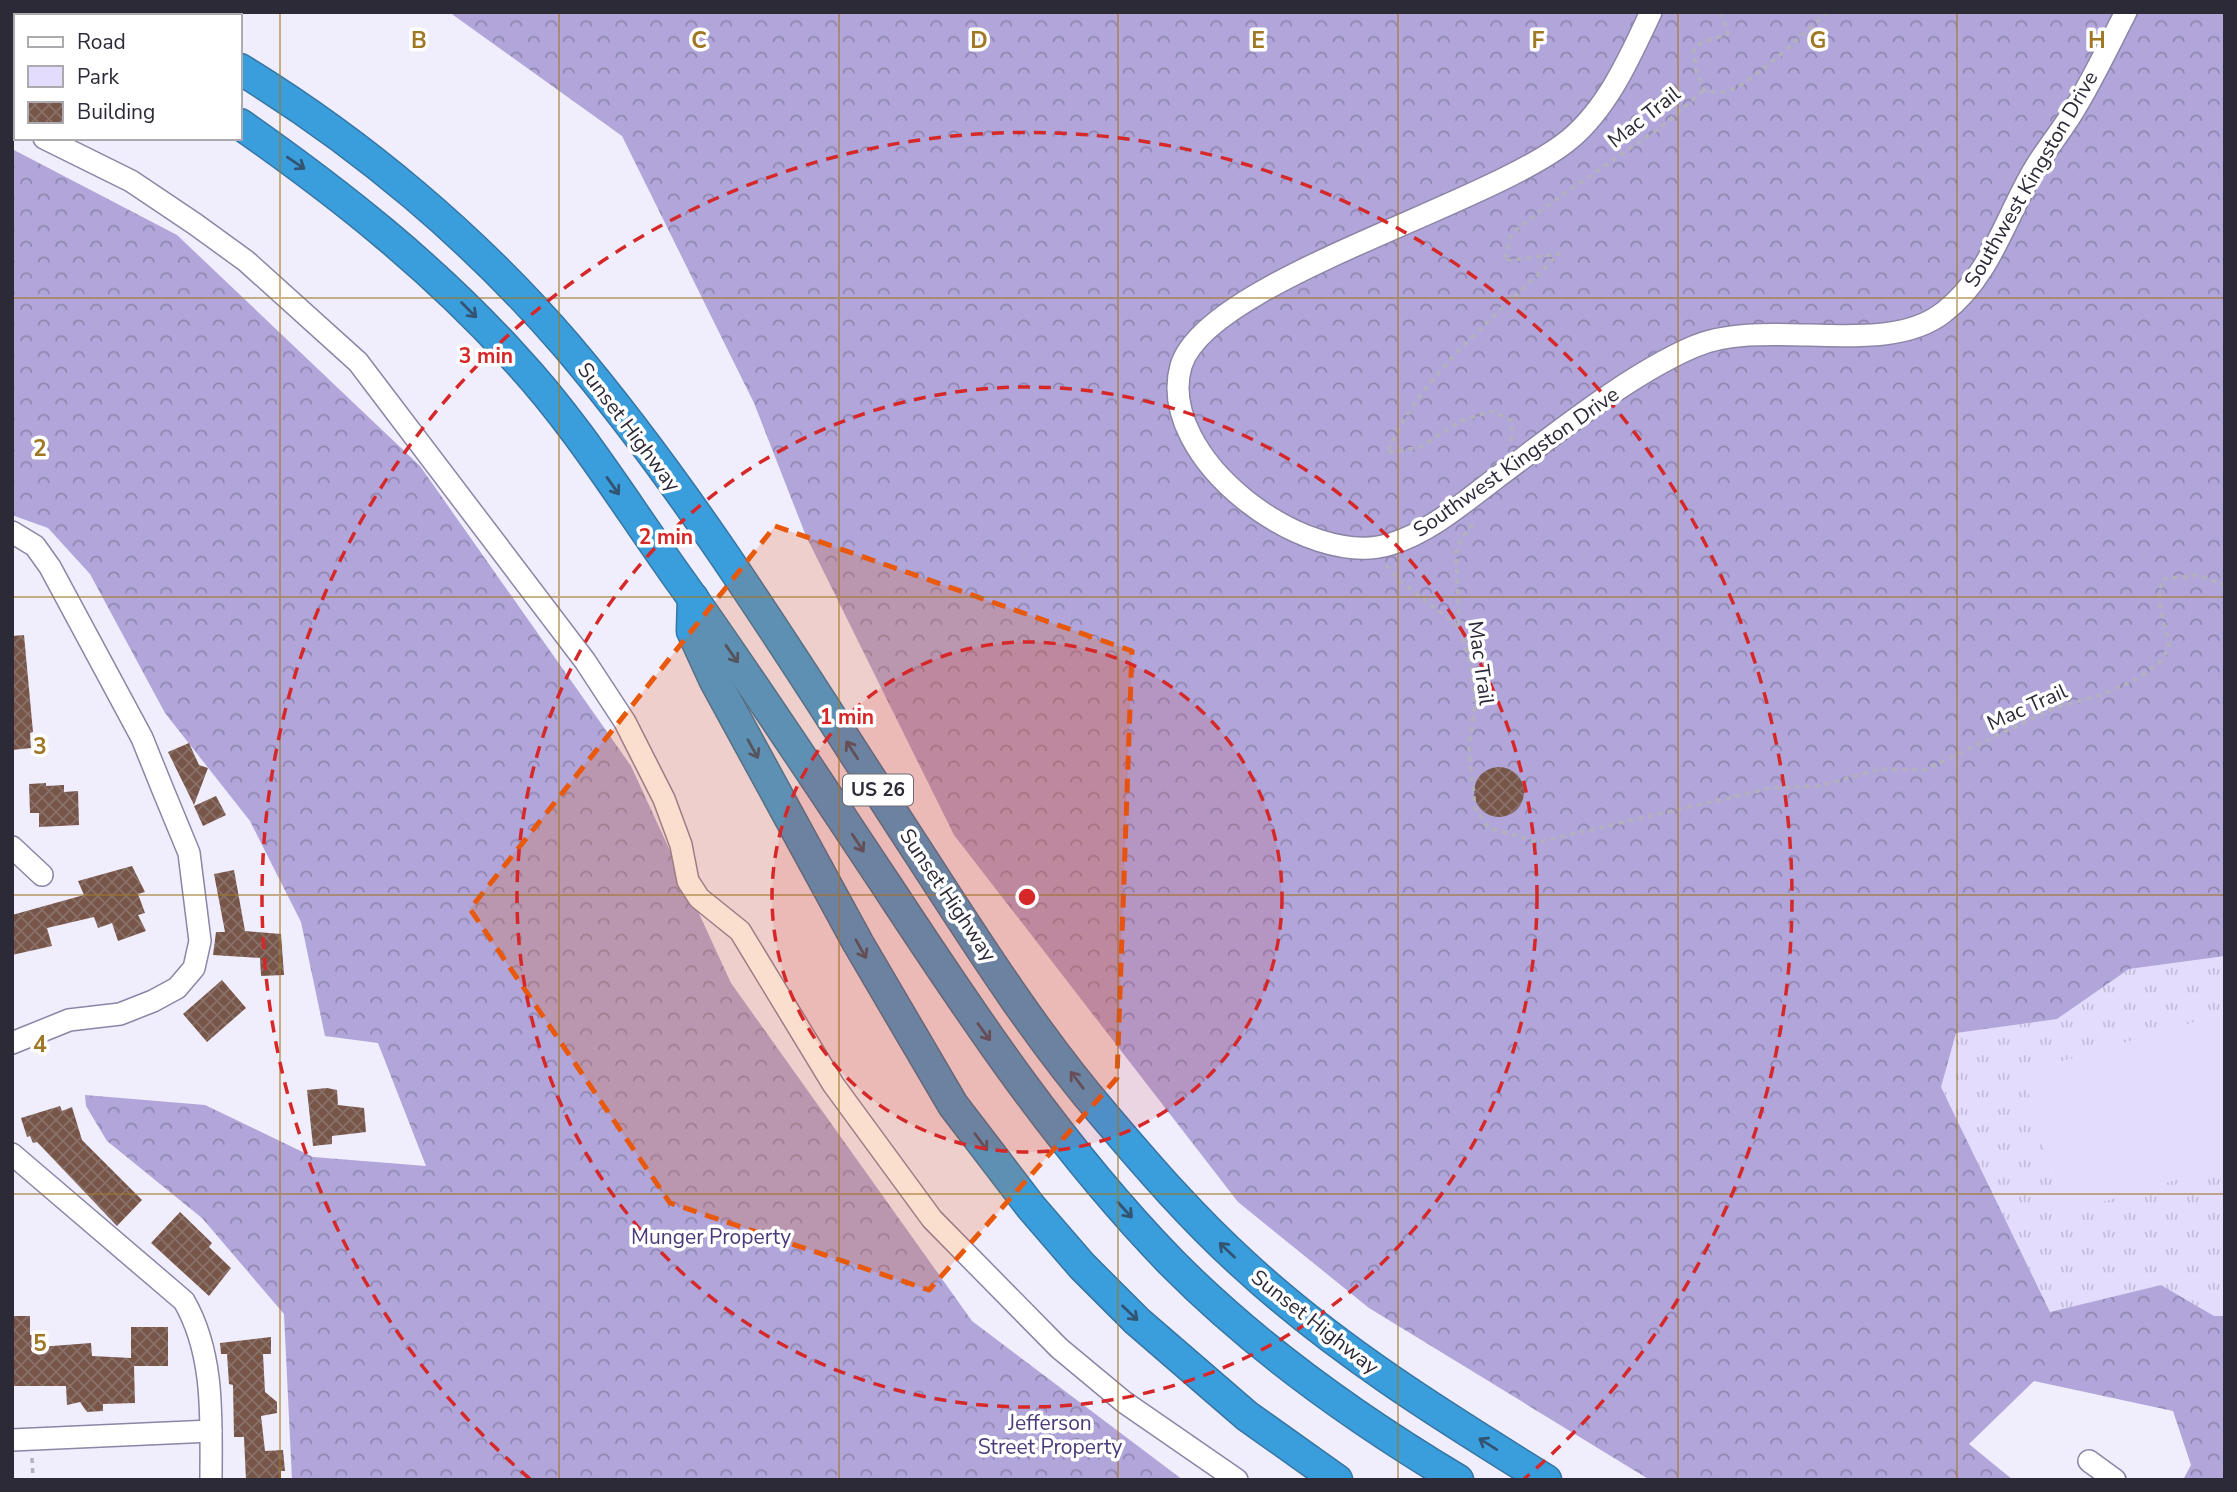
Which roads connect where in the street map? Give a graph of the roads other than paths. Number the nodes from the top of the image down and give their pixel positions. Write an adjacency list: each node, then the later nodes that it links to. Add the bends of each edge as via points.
1 (1651, 12): 2 (street, Southwest Kingston Drive, via 1595,114 1564,144 1488,187 1259,292 1219,317 1190,347 1179,376 1193,440 1244,500 1309,540 1343,548 1373,548 1425,528 1657,365 1696,345 1748,334 1878,334 1916,327 1944,313 1979,276 2034,169 2076,107)
2 (2126, 12)
3 (242, 70): 19 (highway, Sunset Highway / US 26, one-way to 3, via 1412,1397 1345,1348 1246,1267 1196,1219 1100,1111 1030,1017 706,529 565,344 416,196 329,128)
4 (242, 125): 7 (highway, US 26, one-way to 7, via 313,174 398,243 515,357 553,402)
5 (48, 140): 16 (street, via 131,181 195,224 246,261 358,362 585,661 625,722 664,799 688,881 699,898 740,931 833,1084 932,1219 1059,1348 1124,1402)
6 (12, 532): 10 (street, via 35,546 50,567 142,738 189,853 200,941 194,968 177,988 120,1014 69,1020)
7 (692, 598): 17 (highway, one-way to 17, via 692,631 714,679 917,1048 961,1116 1057,1237 1137,1321 1247,1416); 18 (highway, US 26, one-way to 18, via 973,1016 1103,1186 1172,1262 1236,1321 1393,1441)
8 (12, 847): 9 (street)
9 (42, 875)
10 (12, 1043)
11 (12, 1154): 12 (street, via 184,1301 198,1325 205,1355)
12 (211, 1431): 13 (street); 15 (street)
13 (12, 1440)
14 (2089, 1461): 20 (street)
15 (211, 1480)
16 (1237, 1480)
17 (1337, 1480)
18 (1458, 1480)
19 (1546, 1480)
20 (2115, 1480)

